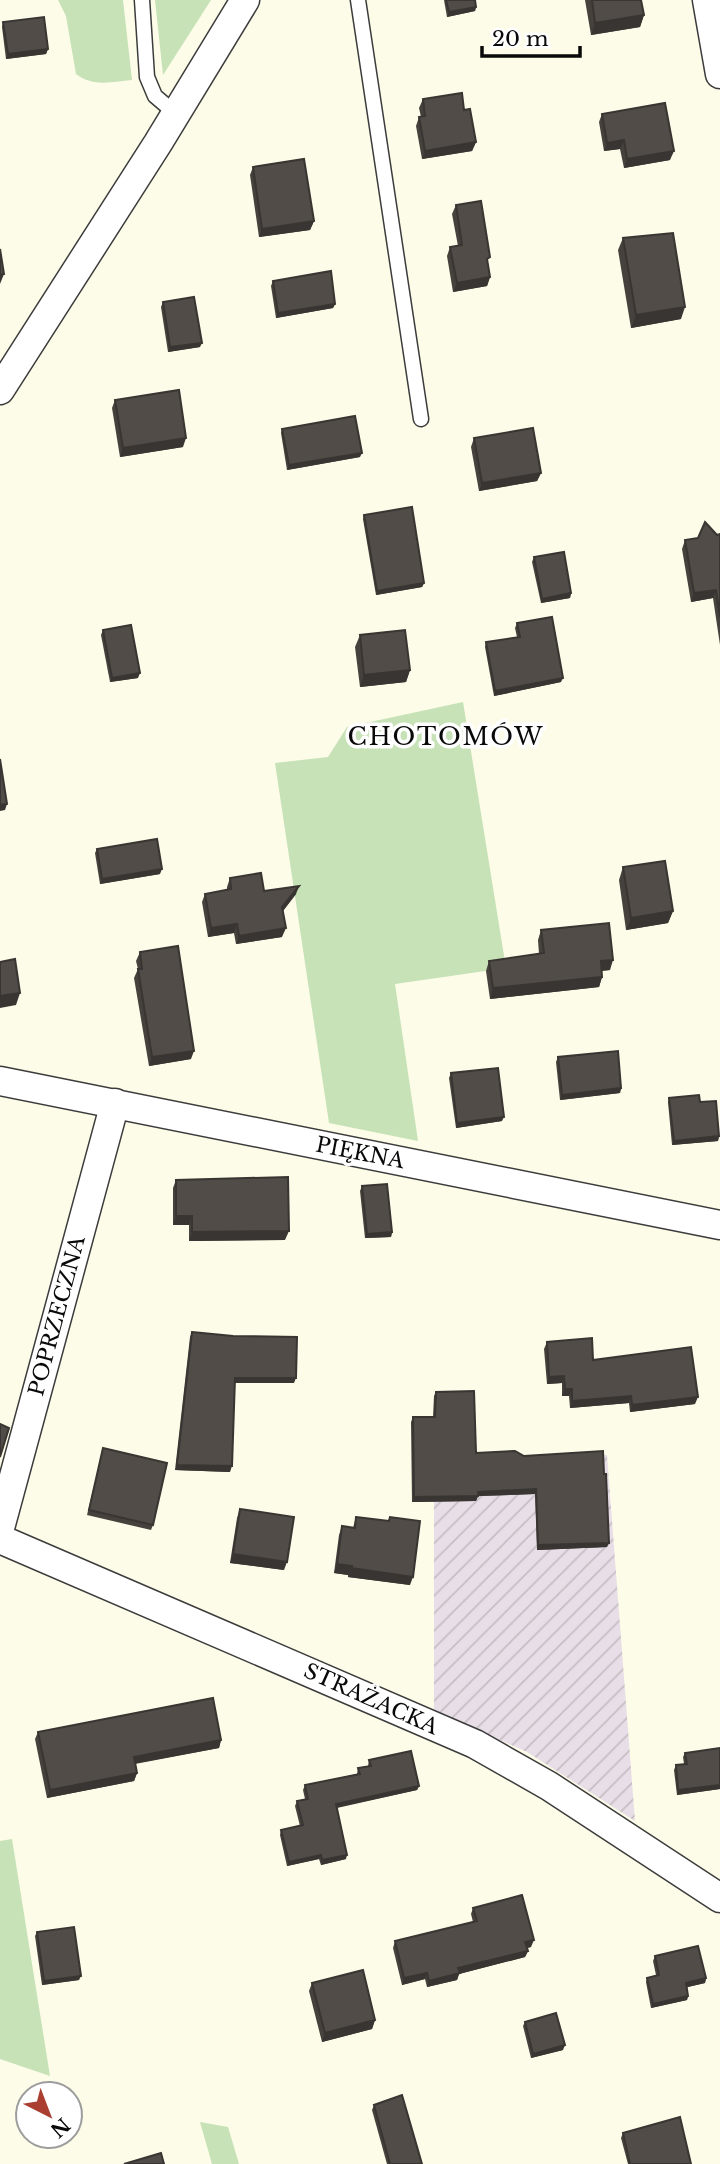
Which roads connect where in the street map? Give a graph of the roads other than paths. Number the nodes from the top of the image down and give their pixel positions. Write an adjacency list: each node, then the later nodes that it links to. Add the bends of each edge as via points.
1 (142, 0): 6 (lane, via 148,76 155,96)
2 (245, 0): 6 (street)
3 (358, 0): 8 (lane)
4 (707, 0): 5 (street)
5 (720, 74)
6 (176, 113): 7 (street)
7 (0, 390)
8 (421, 419)
9 (0, 1081): 10 (street, PIĘKNA)
10 (115, 1103): 11 (street, PIĘKNA); 12 (street, POPRZECZNA)
11 (720, 1225)
12 (0, 1528)
13 (0, 1539): 14 (street, STRAŻACKA, via 475,1744 549,1786)
14 (720, 1898)

